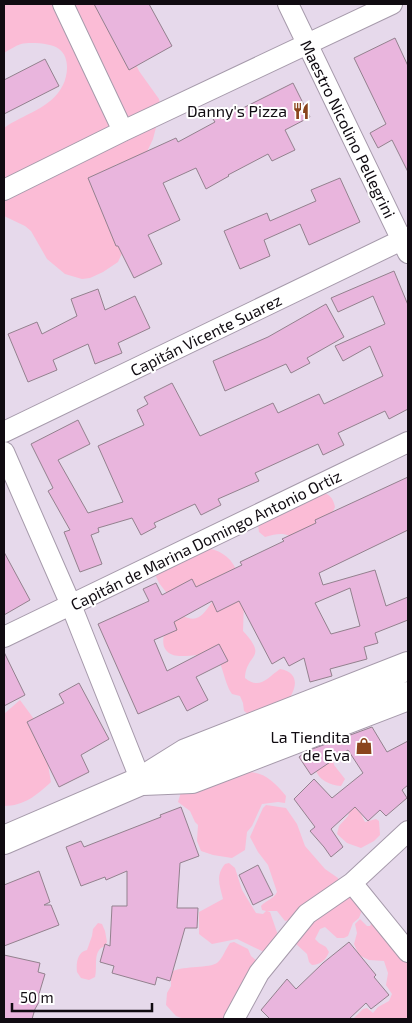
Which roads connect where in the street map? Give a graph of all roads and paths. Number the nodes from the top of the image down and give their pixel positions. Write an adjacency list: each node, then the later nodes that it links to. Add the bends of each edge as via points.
1 (63, 4): 5 (street)
2 (288, 4): 4 (street, Maestro Nicolino Pellegrini)
3 (392, 4): 4 (street)
4 (306, 45): 5 (street); 7 (street, Maestro Nicolino Pellegrini)
5 (123, 131): 6 (street)
6 (4, 190)
7 (406, 244): 8 (street, Capitán Vicente Suarez)
8 (4, 432)
9 (408, 442): 11 (street, Capitán de Marina Domingo Antonio Ortiz)
10 (4, 452): 11 (street)
11 (71, 605): 12 (street, Capitán de Marina Domingo Antonio Ortiz); 15 (street)
12 (4, 637)
13 (408, 666): 15 (main road, via 186,753)
14 (408, 696): 15 (main road, via 192,779)
15 (141, 781): 17 (main road)
16 (408, 831): 18 (street)
17 (4, 840)
18 (352, 883): 19 (street); 20 (street, via 307,914 290,933 259,973)
19 (408, 952)
20 (234, 1019)

